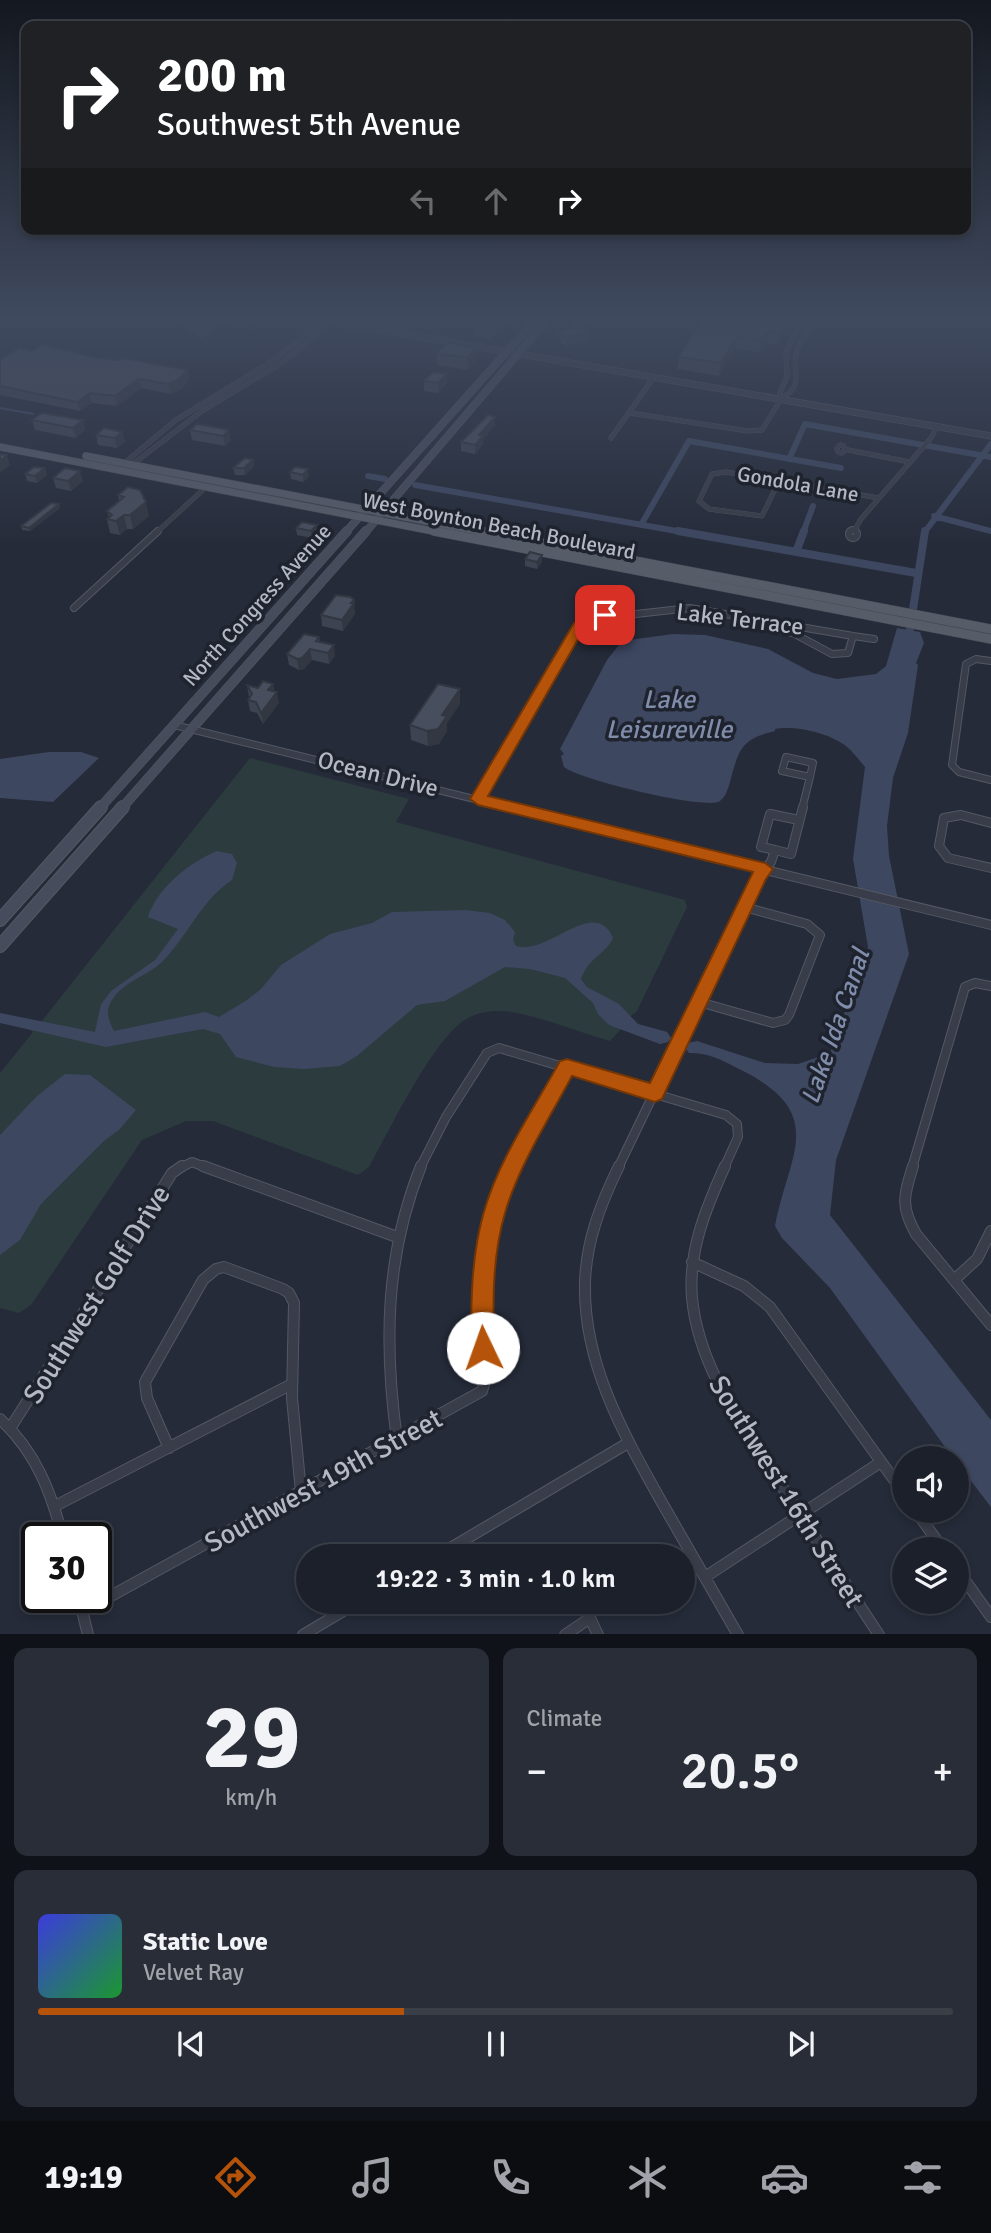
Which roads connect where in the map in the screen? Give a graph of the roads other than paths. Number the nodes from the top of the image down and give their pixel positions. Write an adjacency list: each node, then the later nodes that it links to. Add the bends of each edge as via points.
1 (214, 396): 20 (street, via 182,416)
2 (227, 396): 20 (street)
3 (467, 396): 9 (main road, North Congress Avenue)
4 (481, 396): 10 (main road, North Congress Avenue)
5 (642, 396): 11 (street)
6 (764, 396): 8 (street)
7 (787, 396): 8 (street)
8 (780, 399): 11 (street, via 764,428 756,432); 13 (street)
9 (461, 403): 10 (main road); 12 (main road); 24 (main road, North Congress Avenue)
10 (468, 411): 12 (main road, North Congress Avenue)
11 (630, 414): 15 (street)
12 (460, 420): 26 (main road, North Congress Avenue)
13 (937, 426): 14 (street); 19 (street)
14 (991, 436)
15 (611, 438)
16 (0, 440): 20 (main road, West Boynton Beach Boulevard)
17 (0, 447): 20 (main road, West Boynton Beach Boulevard)
18 (848, 450): 19 (street)
19 (910, 462): 23 (street)
20 (123, 467): 22 (main road, West Boynton Beach Boulevard); 24 (main road, West Boynton Beach Boulevard)
21 (779, 481): 21 (street, Gondola Lane, via 765,513 749,516 700,504 706,485 717,472); 23 (street, Gondola Lane)
22 (206, 487): 25 (main road, West Boynton Beach Boulevard); 30 (street)
23 (879, 498): 27 (street)
24 (367, 510): 25 (main road, North Congress Avenue); 26 (main road, West Boynton Beach Boulevard)
25 (359, 517): 26 (main road, West Boynton Beach Boulevard); 29 (main road, North Congress Avenue)
26 (378, 517): 28 (main road, West Boynton Beach Boulevard); 28 (main road, West Boynton Beach Boulevard, via 543,553); 31 (main road, North Congress Avenue)
27 (854, 531)
28 (564, 552): 33 (main road, West Boynton Beach Boulevard); 33 (main road, West Boynton Beach Boulevard, via 586,552)
29 (287, 597): 31 (main road); 32 (main road, North Congress Avenue)
30 (74, 608)
31 (296, 609): 36 (main road, North Congress Avenue)
32 (275, 610): 36 (main road); 42 (main road, North Congress Avenue)
33 (896, 617): 35 (main road, West Boynton Beach Boulevard)
34 (749, 624): 38 (street, Lake Terrace, via 793,634 835,655 848,653)
35 (932, 624): 37 (main road, West Boynton Beach Boulevard); 40 (main road, West Boynton Beach Boulevard)
36 (279, 628): 43 (main road, North Congress Avenue)
37 (991, 629)
38 (853, 636): 39 (street); 46 (street, Lake Terrace, via 690,608 591,619 579,626)
39 (874, 639)
40 (991, 639)
41 (991, 661): 45 (street, via 968,662 952,765)
42 (174, 725): 43 (street, Ocean Drive); 53 (main road, North Congress Avenue)
43 (192, 728): 46 (street, Ocean Drive); 55 (main road, North Congress Avenue)
44 (810, 777): 47 (street)
45 (991, 780)
46 (478, 799): 51 (street, Ocean Drive)
47 (799, 820): 49 (street, via 791,854); 49 (street, via 770,814 761,847)
48 (991, 823): 50 (street, via 948,816 939,846 943,855)
49 (775, 850): 51 (street)
50 (991, 868)
51 (765, 869): 52 (street); 54 (street, Ocean Drive)
52 (744, 907): 57 (street); 57 (street, via 807,924 820,935 789,1015 773,1023)
53 (0, 920)
54 (991, 925)
55 (0, 946)
56 (991, 986): 63 (street, via 975,983 965,987 904,1192 912,1227)
57 (699, 1002): 59 (street)
58 (567, 1067): 59 (street); 61 (street, via 506,1049 486,1053 424,1157); 68 (street, Southwest 19th Street, via 513,1164 490,1228 481,1296 486,1384 475,1397)
59 (655, 1093): 62 (street, Southwest 16th Street, via 726,1115 739,1130 699,1231); 69 (street, via 603,1199 586,1268 586,1317 593,1358)
60 (991, 1231): 63 (street, via 975,1262)
61 (397, 1237): 67 (street, Southwest Golf Drive, via 192,1162 185,1164 172,1173); 68 (street, via 387,1321)
62 (692, 1262): 71 (street, via 744,1286 770,1307); 75 (street, Southwest 16th Street, via 694,1316 710,1368)
63 (954, 1280): 64 (street)
64 (991, 1325)
65 (290, 1385): 70 (street); 70 (street, via 294,1303 289,1293 224,1267 216,1269 202,1280 145,1382 147,1398); 73 (street)
66 (0, 1419): 67 (street)
67 (11, 1427): 74 (street, via 39,1464)
68 (397, 1440): 73 (street, Southwest 19th Street)
69 (628, 1443): 77 (street); 78 (street)
70 (169, 1448): 74 (street)
71 (881, 1462): 72 (street); 75 (street)
72 (892, 1477)
73 (301, 1492): 80 (street, Southwest 19th Street)
74 (55, 1506): 76 (street)
75 (800, 1514): 78 (street); 89 (street, Southwest 16th Street)
76 (59, 1522)
77 (457, 1544)
78 (705, 1577): 88 (street)
79 (969, 1586): 83 (street)
80 (112, 1596)
81 (82, 1613): 84 (street)
82 (338, 1614): 85 (street)
83 (991, 1617)
84 (88, 1634)
85 (303, 1634)
86 (565, 1634): 87 (street, via 590,1618)
87 (598, 1634)
88 (738, 1634)
89 (878, 1634)

